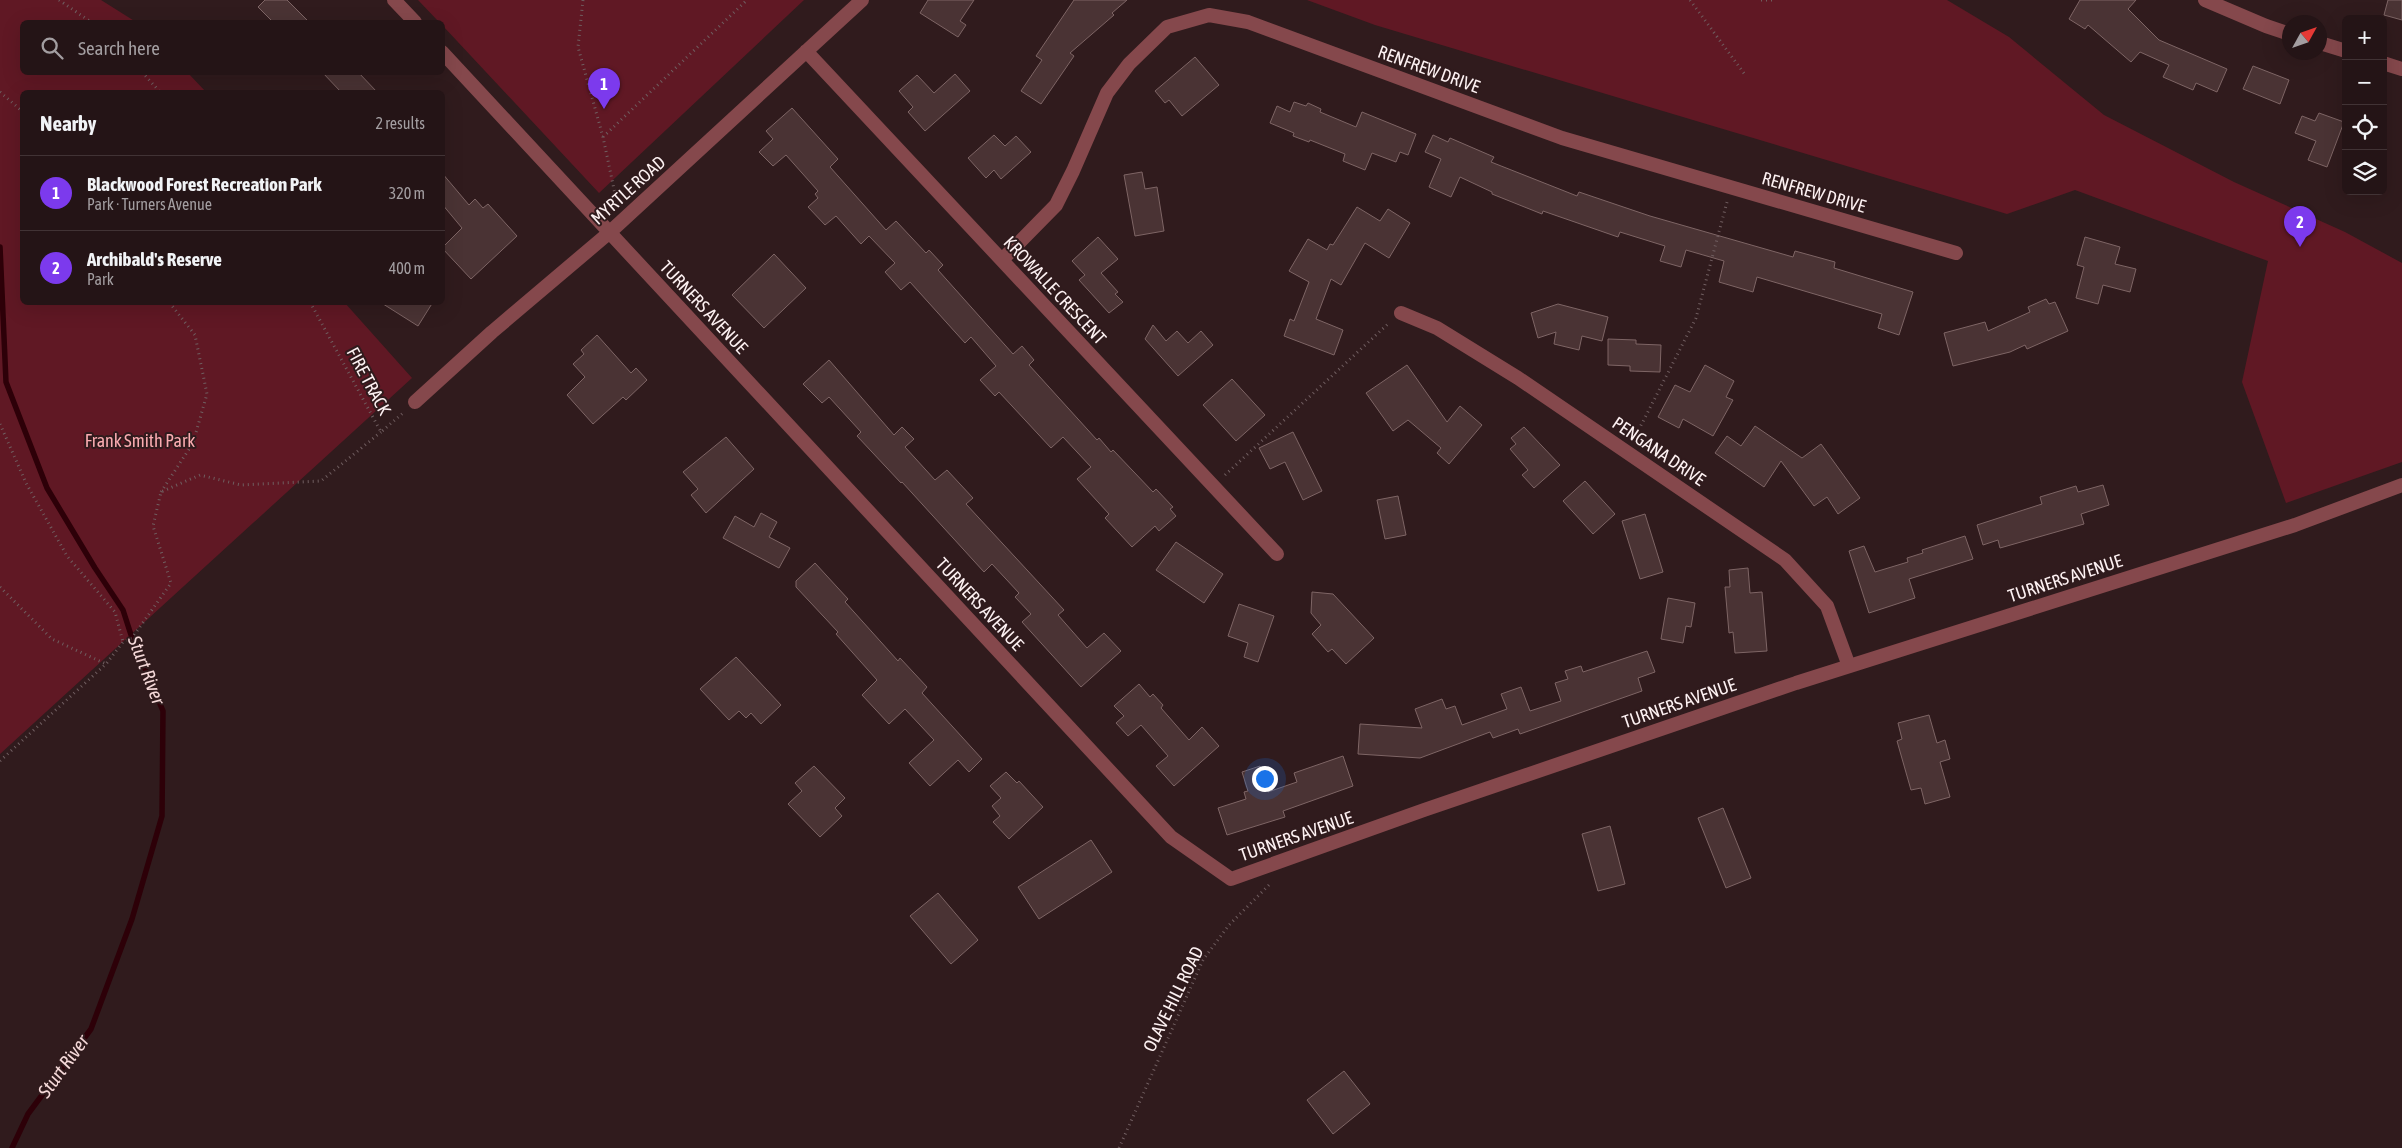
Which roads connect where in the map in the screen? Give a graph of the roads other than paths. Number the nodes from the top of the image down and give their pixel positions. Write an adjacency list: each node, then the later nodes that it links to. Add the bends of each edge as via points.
1 (394, 0): 4 (street)
2 (862, 0): 8 (street, MYRTLE ROAD)
3 (2211, 1): 5 (street)
4 (413, 20)
5 (2282, 31)
6 (2327, 45): 7 (street)
7 (2342, 50)
8 (806, 51): 12 (street, MYRTLE ROAD); 14 (street, KROWALLE CRESCENT)
9 (445, 55): 12 (street, TURNERS AVENUE)
10 (2387, 64): 11 (street)
11 (2402, 69)
12 (610, 232): 16 (street, MYRTLE ROAD); 19 (street, TURNERS AVENUE, via 1171,837 1231,879)
13 (1956, 253): 14 (street, RENFREW DRIVE, via 1562,138 1248,22 1209,16 1168,27 1129,64 1107,92 1056,205)
14 (1002, 260): 18 (street, KROWALLE CRESCENT)
15 (1401, 313): 19 (street, PENGANA DRIVE, via 1437,328 1518,378 1785,560 1827,606)
16 (415, 402)
17 (2402, 485): 19 (street, TURNERS AVENUE, via 2285,528)
18 (1277, 554)
19 (1849, 666)

